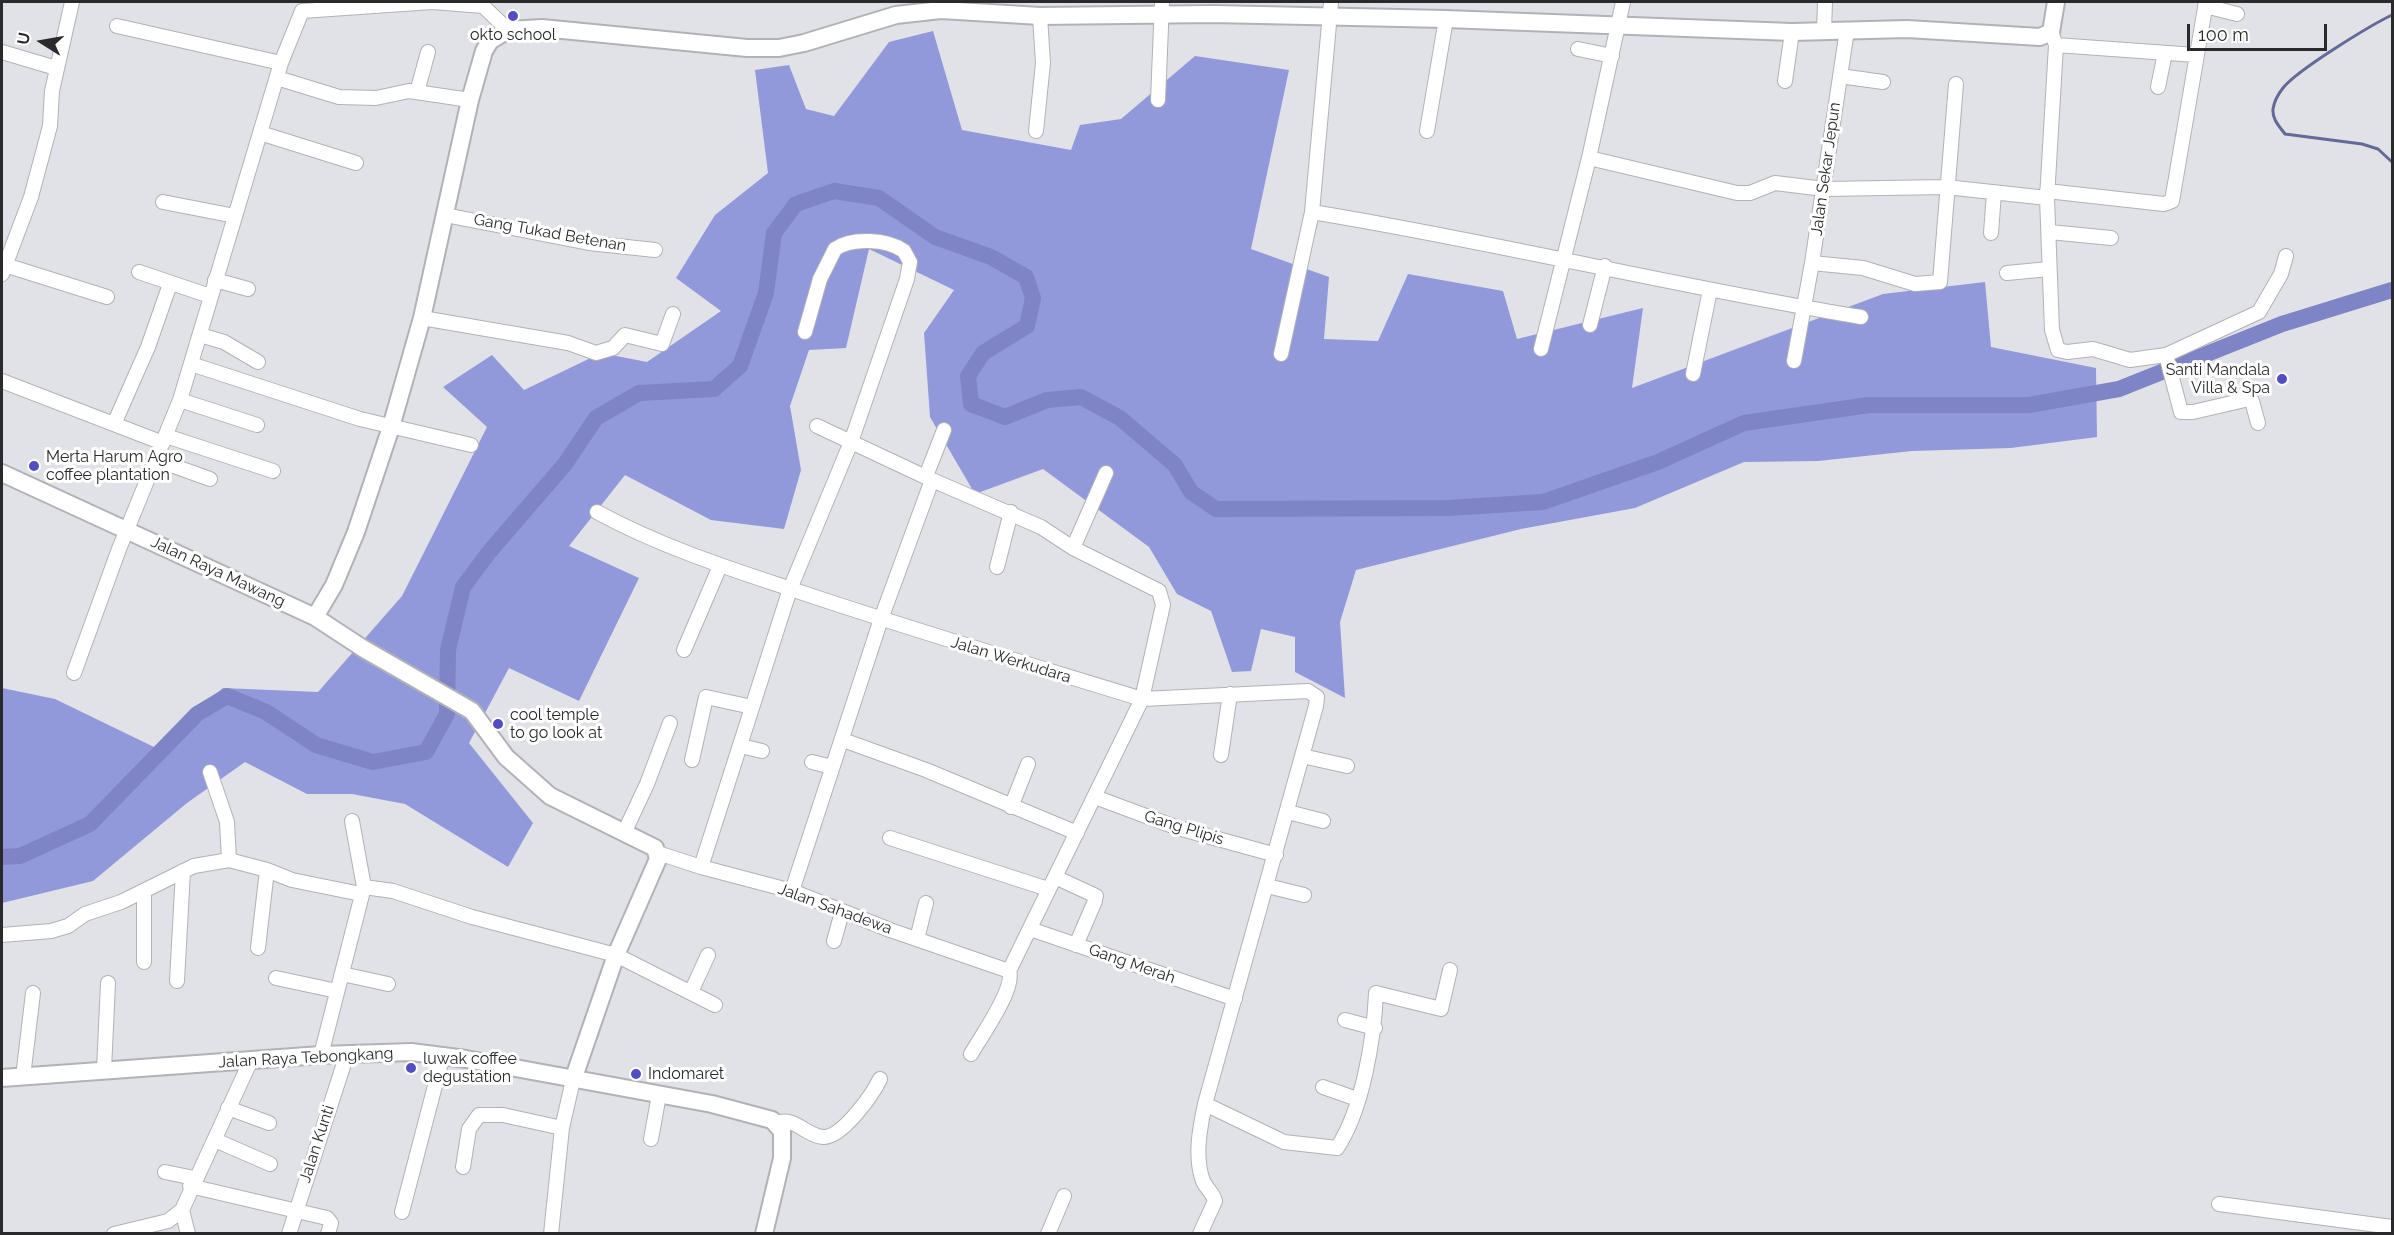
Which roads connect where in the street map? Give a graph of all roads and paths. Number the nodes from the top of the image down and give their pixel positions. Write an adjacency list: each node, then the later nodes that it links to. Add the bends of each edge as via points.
1 (72, 2): 29 (street)
2 (433, 2): 3 (street); 8 (street)
3 (472, 2): 20 (street, via 493,14)
4 (1623, 2): 15 (street)
5 (1825, 2): 18 (street)
6 (2056, 2): 21 (main road)
7 (2205, 4): 12 (street); 26 (street)
8 (303, 6): 28 (street)
9 (940, 6): 13 (main road); 20 (main road, via 779,48 542,28)
10 (1161, 8): 11 (main road); 13 (main road); 38 (street)
11 (1330, 9): 14 (main road); 49 (street)
12 (2237, 14)
13 (1040, 16): 39 (street, via 1043,63)
14 (1446, 19): 15 (main road); 40 (street)
15 (1618, 24): 19 (main road); 27 (street)
16 (117, 26): 28 (street)
17 (1847, 30): 18 (main road); 21 (main road, via 1907,29); 30 (street, Jalan Sekar Jepun)
18 (1824, 31): 19 (main road)
19 (1792, 32): 32 (street)
20 (502, 33): 37 (main road, via 484,51)
21 (2053, 38): 25 (street); 47 (street)
22 (1578, 49): 27 (street)
23 (2, 52): 29 (street)
24 (428, 52): 36 (street)
25 (2165, 53): 26 (street); 35 (street)
26 (2196, 55): 47 (street, via 2172,201 2164,204)
27 (1612, 56): 42 (street)
28 (281, 63): 31 (street)
29 (56, 68): 61 (street, via 48,133 31,197)
30 (1840, 76): 33 (street); 45 (street, Jalan Sekar Jepun)
31 (277, 78): 36 (street, via 339,97 376,98); 41 (street)
32 (1785, 81)
33 (1883, 82)
34 (1956, 84): 44 (street)
35 (2158, 87)
36 (417, 92): 37 (street)
37 (470, 100): 50 (main road)
38 (1158, 100)
39 (1036, 130)
40 (1427, 131)
41 (260, 133): 43 (street); 51 (street)
42 (1589, 158): 45 (street, via 1737,193 1750,193 1775,183); 57 (street)
43 (356, 163)
44 (1946, 187): 45 (street); 46 (street); 58 (street, via 1938,283 1915,284 1863,268)
45 (1824, 189): 58 (street, Jalan Sekar Jepun)
46 (1994, 193): 47 (street); 53 (street)
47 (2047, 194): 52 (street)
48 (163, 202): 51 (street)
49 (1312, 212): 57 (street); 78 (street)
50 (445, 215): 55 (street, Gang Tukad Betenan, via 589,243); 73 (main road)
51 (235, 216): 64 (street)
52 (2050, 232): 54 (street); 60 (street)
53 (1991, 233)
54 (2111, 238)
55 (655, 250)
56 (2286, 255): 79 (street, via 2281,274 2259,312)
57 (1565, 258): 59 (street); 77 (street)
58 (1812, 263): 70 (street, Jalan Sekar Jepun)
59 (1605, 266): 67 (street); 74 (street)
60 (2049, 269): 63 (street); 79 (street, via 2052,330 2058,350 2093,349 2130,360)
61 (3, 270): 69 (street)
62 (140, 272): 65 (street)
63 (2007, 273)
64 (215, 280): 66 (street); 68 (street)
65 (170, 284): 68 (street); 87 (street)
66 (248, 289)
67 (1710, 290): 70 (street); 83 (street)
68 (210, 296): 76 (street)
69 (107, 297)
70 (1802, 307): 72 (street); 80 (street, Jalan Sekar Jepun)
71 (673, 314): 73 (street, via 662,344 625,335 613,348 596,353 568,343)
72 (1861, 316)
73 (422, 318): 90 (main road)
74 (1590, 325)
75 (805, 332): 93 (street, via 820,279 836,249 854,241 904,250 910,262 907,279)
76 (200, 335): 81 (street, via 224,342); 82 (street)
77 (1541, 349)
78 (1281, 354)
79 (2167, 357): 86 (street, via 2181,412 2249,399)
80 (1794, 361)
81 (258, 362)
82 (191, 364): 85 (street); 90 (street)
83 (1693, 374)
84 (2, 381): 87 (street)
85 (180, 400): 88 (street); 92 (street)
86 (2258, 423)
87 (114, 424): 92 (street)
88 (257, 425)
89 (817, 426): 93 (street)
90 (391, 427): 94 (street); 108 (main road, via 356,532 334,585)
91 (944, 430): 99 (street)
92 (164, 439): 95 (street); 96 (street)
93 (851, 442): 99 (street); 107 (street)
94 (471, 445)
95 (157, 460): 100 (street); 103 (street)
96 (273, 471)
97 (2, 473): 103 (main road, Jalan Raya Mawang)
98 (1106, 473): 104 (street)
99 (929, 478): 102 (street); 109 (street)
100 (210, 479)
101 (597, 512): 105 (street, Jalan Werkudara, via 631,531)
102 (1011, 512): 104 (street); 106 (street)
103 (127, 529): 108 (main road, Jalan Raya Mawang); 111 (street)
104 (1073, 548): 113 (street, via 1159,591 1163,605)
105 (720, 566): 107 (street, Jalan Werkudara); 110 (street)
106 (997, 567)
107 (790, 589): 109 (street, Jalan Werkudara); 114 (street)
108 (315, 617): 132 (main road, Jalan Raya Mawang, via 460,703 481,721 506,757 539,789)
109 (880, 619): 113 (street, Jalan Werkudara); 116 (street)
110 (684, 650)
111 (74, 673)
112 (1230, 694): 113 (street); 119 (street); 120 (street, via 1315,694 1316,706)
113 (1142, 699): 127 (street)
114 (752, 706): 117 (street); 121 (street, via 706,697)
115 (670, 723): 132 (street)
116 (843, 740): 125 (street); 128 (street)
117 (741, 746): 118 (street); 138 (street)
118 (762, 751)
119 (1221, 755)
120 (1302, 756): 124 (street); 129 (street)
121 (692, 760)
122 (812, 762): 125 (street)
123 (1028, 764): 128 (street)
124 (1347, 766)
125 (832, 767): 144 (street)
126 (210, 772): 137 (street, via 227,822)
127 (1095, 796): 133 (street); 136 (street, Gang Plipis, via 1178,828)
128 (1011, 807): 133 (street)
129 (1288, 812): 131 (street); 136 (street)
130 (352, 821): 143 (street)
131 (1323, 821)
132 (624, 832): 135 (main road, Jalan Raya Mawang)
133 (1077, 833): 141 (street)
134 (890, 838): 141 (street)
135 (658, 853): 138 (street, Jalan Sahadewa); 155 (main road)
136 (1276, 855): 142 (street)
137 (229, 860): 139 (street); 140 (street)
138 (701, 867): 144 (street, Jalan Sahadewa)
139 (267, 870): 143 (street, via 292,880); 154 (street)
140 (183, 871): 145 (street); 162 (street)
141 (1052, 883): 149 (street); 153 (street, via 1095,898)
142 (1267, 886): 146 (street); 168 (street)
143 (362, 890): 155 (street, via 393,891 472,917); 160 (street)
144 (792, 891): 148 (street, Jalan Sahadewa)
145 (144, 892): 150 (street, via 85,914 68,926); 157 (street)
146 (1304, 895)
147 (926, 903): 151 (street)
148 (842, 912): 151 (street, Jalan Sahadewa); 152 (street)
149 (1030, 928): 153 (street, Gang Merah); 159 (street)
150 (2, 935)
151 (917, 939): 159 (street, Jalan Sahadewa)
152 (834, 941)
153 (1076, 945): 168 (street, Gang Merah)
154 (258, 948)
155 (616, 955): 166 (street); 181 (main road)
156 (708, 956): 166 (street)
157 (144, 962)
158 (1450, 970): 171 (street, via 1439,1009 1377,992)
159 (1010, 971): 173 (street, via 1008,988)
160 (342, 974): 164 (street); 165 (street)
161 (276, 978): 165 (street)
162 (177, 981)
163 (108, 983): 177 (street)
164 (388, 984)
165 (337, 991): 174 (street)
166 (691, 992): 169 (street)
167 (33, 993): 178 (street)
168 (1235, 999): 185 (street)
169 (715, 1005)
170 (1345, 1020): 171 (street)
171 (1375, 1028): 184 (street)
172 (347, 1054): 174 (main road, Jalan Raya Tebongkang); 175 (main road, Jalan Raya Tebongkang); 198 (street, Jalan Kunti)
173 (971, 1054)
174 (321, 1055): 176 (main road, Jalan Raya Tebongkang)
175 (443, 1055): 181 (main road, Jalan Raya Tebongkang); 199 (street)
176 (251, 1060): 177 (main road, Jalan Raya Tebongkang); 186 (street)
177 (104, 1070): 178 (main road, Jalan Raya Tebongkang)
178 (23, 1077): 179 (main road, Jalan Raya Tebongkang)
179 (2, 1078)
180 (880, 1079): 188 (street, via 865,1104 832,1135 813,1134 787,1121)
181 (573, 1080): 183 (main road, Jalan Raya Tebongkang); 189 (street)
182 (1323, 1087): 184 (street)
183 (659, 1095): 188 (main road, Jalan Raya Tebongkang, via 712,1104); 190 (street)
184 (1357, 1099): 185 (street, via 1339,1146 1330,1149 1284,1142)
185 (1205, 1104): 209 (street, via 1200,1169 1215,1201)
186 (228, 1108): 187 (street); 191 (street)
187 (269, 1123)
188 (776, 1123): 207 (main road, via 783,1138 782,1158)
189 (562, 1128): 193 (street, via 503,1114 479,1115 470,1129); 206 (street)
190 (651, 1139)
191 (215, 1140): 192 (street); 195 (street)
192 (270, 1164)
193 (463, 1167)
194 (165, 1172): 195 (street)
195 (192, 1182): 198 (street); 200 (street)
196 (1064, 1196): 208 (street)
197 (2218, 1204): 201 (street)
198 (296, 1210): 204 (street, Jalan Kunti); 205 (street, via 330,1220)
199 (402, 1212)
200 (178, 1214): 202 (street); 203 (street)
201 (2392, 1227)
202 (114, 1233)
203 (188, 1233)
204 (289, 1233)
205 (328, 1233)
206 (551, 1233)
207 (764, 1233)
208 (1048, 1233)
209 (1200, 1233)

